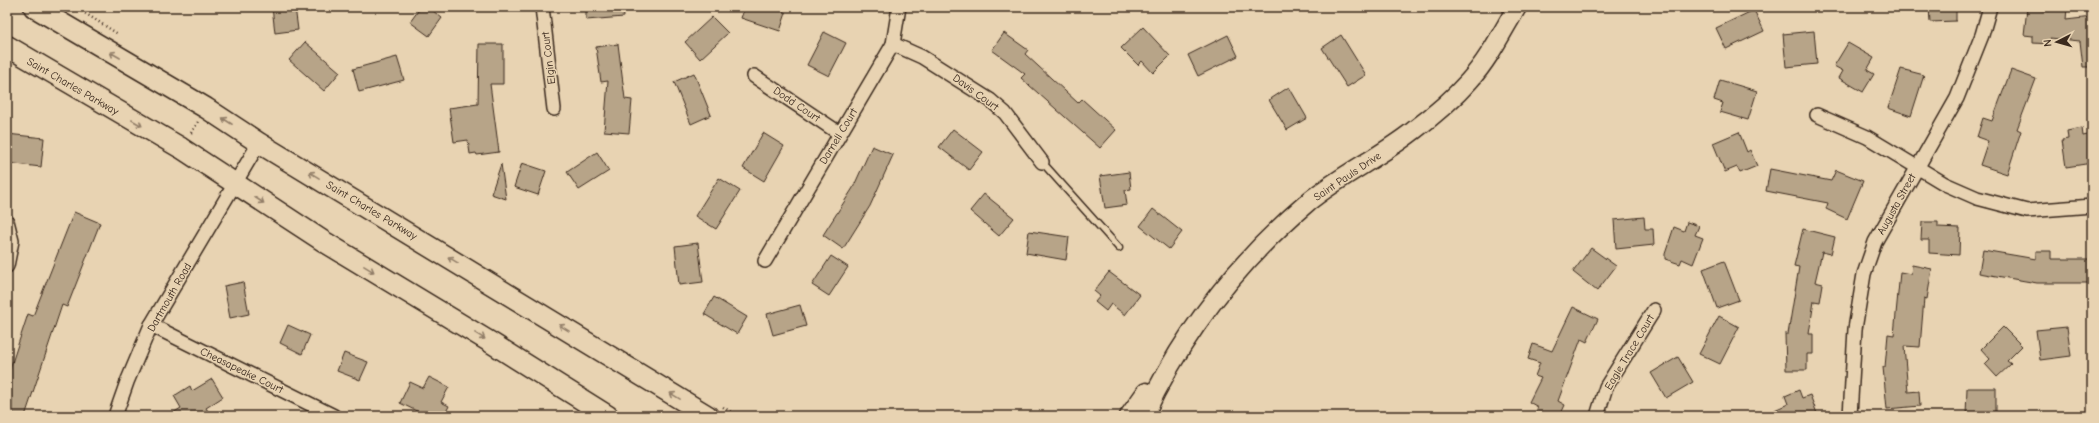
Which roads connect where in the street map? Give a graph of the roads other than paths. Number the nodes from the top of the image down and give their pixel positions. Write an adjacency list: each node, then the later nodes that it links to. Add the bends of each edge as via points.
1 (34, 7): 12 (main road, Saint Charles Parkway, one-way to 1, via 206,108)
2 (542, 7): 9 (street, Elgin Court)
3 (899, 7): 6 (street, Darnell Court)
4 (1516, 7): 23 (street, Saint Pauls Drive, via 1486,59 1470,80 1413,132 1309,201 1255,252 1214,299)
5 (1990, 7): 14 (street, Augusta Street, via 1982,35 1957,98)
6 (893, 44): 11 (street, Darnell Court); 13 (street, Davis Court, via 922,56 990,100 1005,113)
7 (7, 46): 15 (main road, Saint Charles Parkway, one-way to 15, via 182,148)
8 (754, 76): 11 (street, Dodd Court)
9 (554, 109)
10 (1816, 115): 14 (street, via 1867,137)
11 (839, 133): 19 (street, Darnell Court)
12 (259, 143): 15 (street, Dartmouth Road); 27 (main road, Saint Charles Parkway, one-way to 12)
13 (1042, 162): 18 (lane)
14 (1917, 166): 16 (street, via 1945,184 1977,198 2027,211); 31 (street, Augusta Street, via 1875,242 1864,274 1855,329)
15 (235, 185): 22 (street, Dartmouth Road); 26 (main road, Saint Charles Parkway, one-way to 26)
16 (2092, 206)
17 (7, 221): 20 (street, via 12,241)
18 (1119, 248)
19 (765, 260)
20 (7, 266)
21 (1654, 310): 30 (street, Eagle Trace Court, via 1606,387)
22 (151, 325): 24 (street, Dartmouth Road); 25 (street, Cheasapeake Court)
23 (1180, 349): 28 (street, Saint Pauls Drive); 29 (street, Saint Pauls Drive)
24 (115, 416)
25 (334, 416)
26 (608, 416)
27 (708, 416)
28 (1129, 416)
29 (1144, 416)
30 (1598, 416)
31 (1850, 416)

